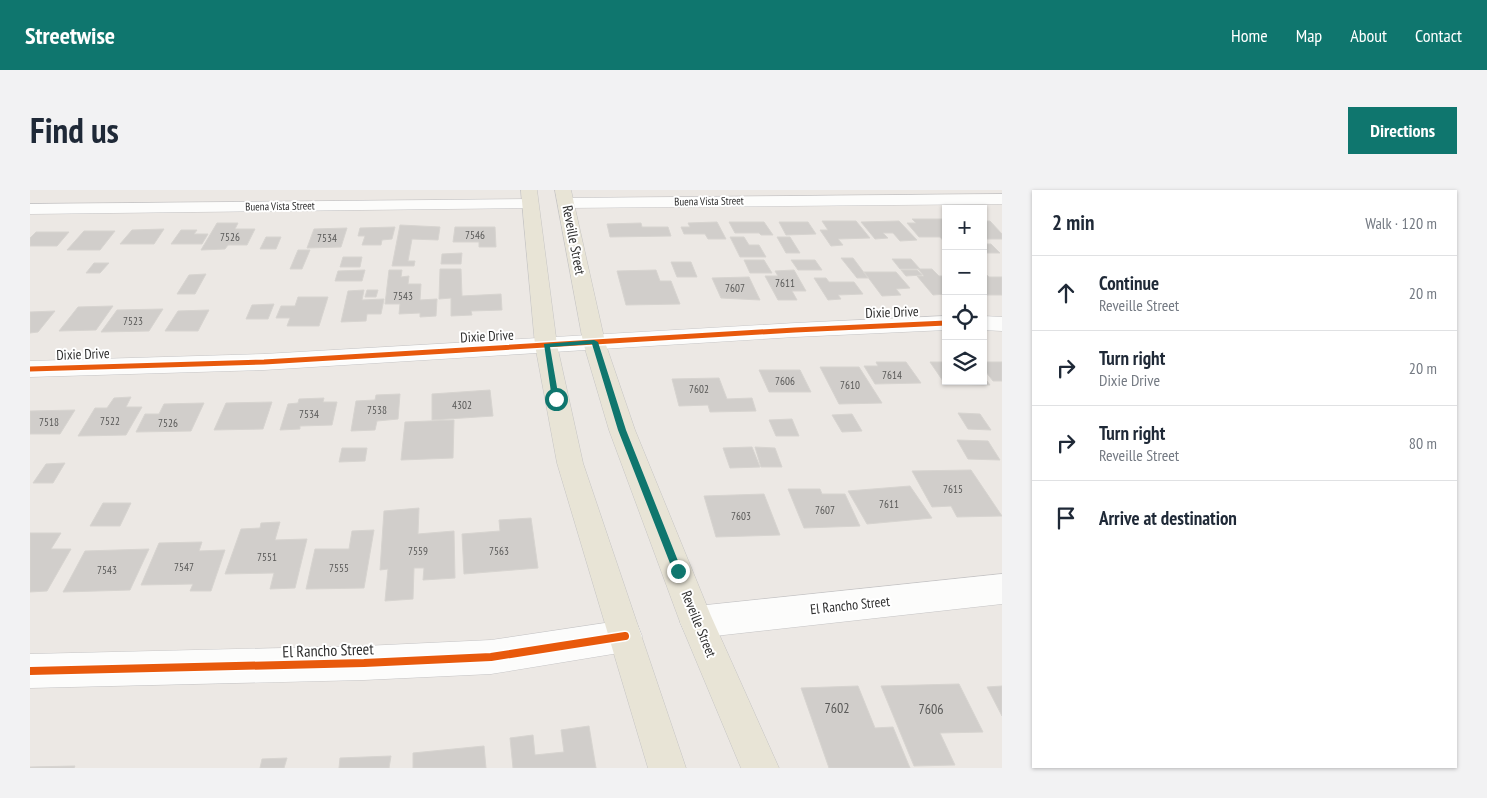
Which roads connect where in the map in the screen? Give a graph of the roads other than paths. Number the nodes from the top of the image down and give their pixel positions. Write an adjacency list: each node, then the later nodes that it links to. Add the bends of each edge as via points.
1 (565, 196): 3 (street, Buena Vista Street); 8 (main road, Reveille Street)
2 (529, 197): 4 (street, Buena Vista Street); 9 (main road)
3 (1002, 199)
4 (30, 209)
5 (942, 323): 8 (street, Dixie Drive)
6 (987, 323): 7 (street)
7 (1002, 324)
8 (594, 342): 9 (street, Dixie Drive); 12 (main road, Reveille Street, via 622,430)
9 (546, 345): 10 (street, Dixie Drive, via 264,362); 13 (main road, via 570,463)
10 (30, 369)
11 (1002, 589): 12 (street, El Rancho Street)
12 (697, 622): 16 (main road, Reveille Street)
13 (624, 636): 14 (street, El Rancho Street, via 491,657); 15 (main road)
14 (30, 671)
15 (667, 768)
16 (760, 768)

